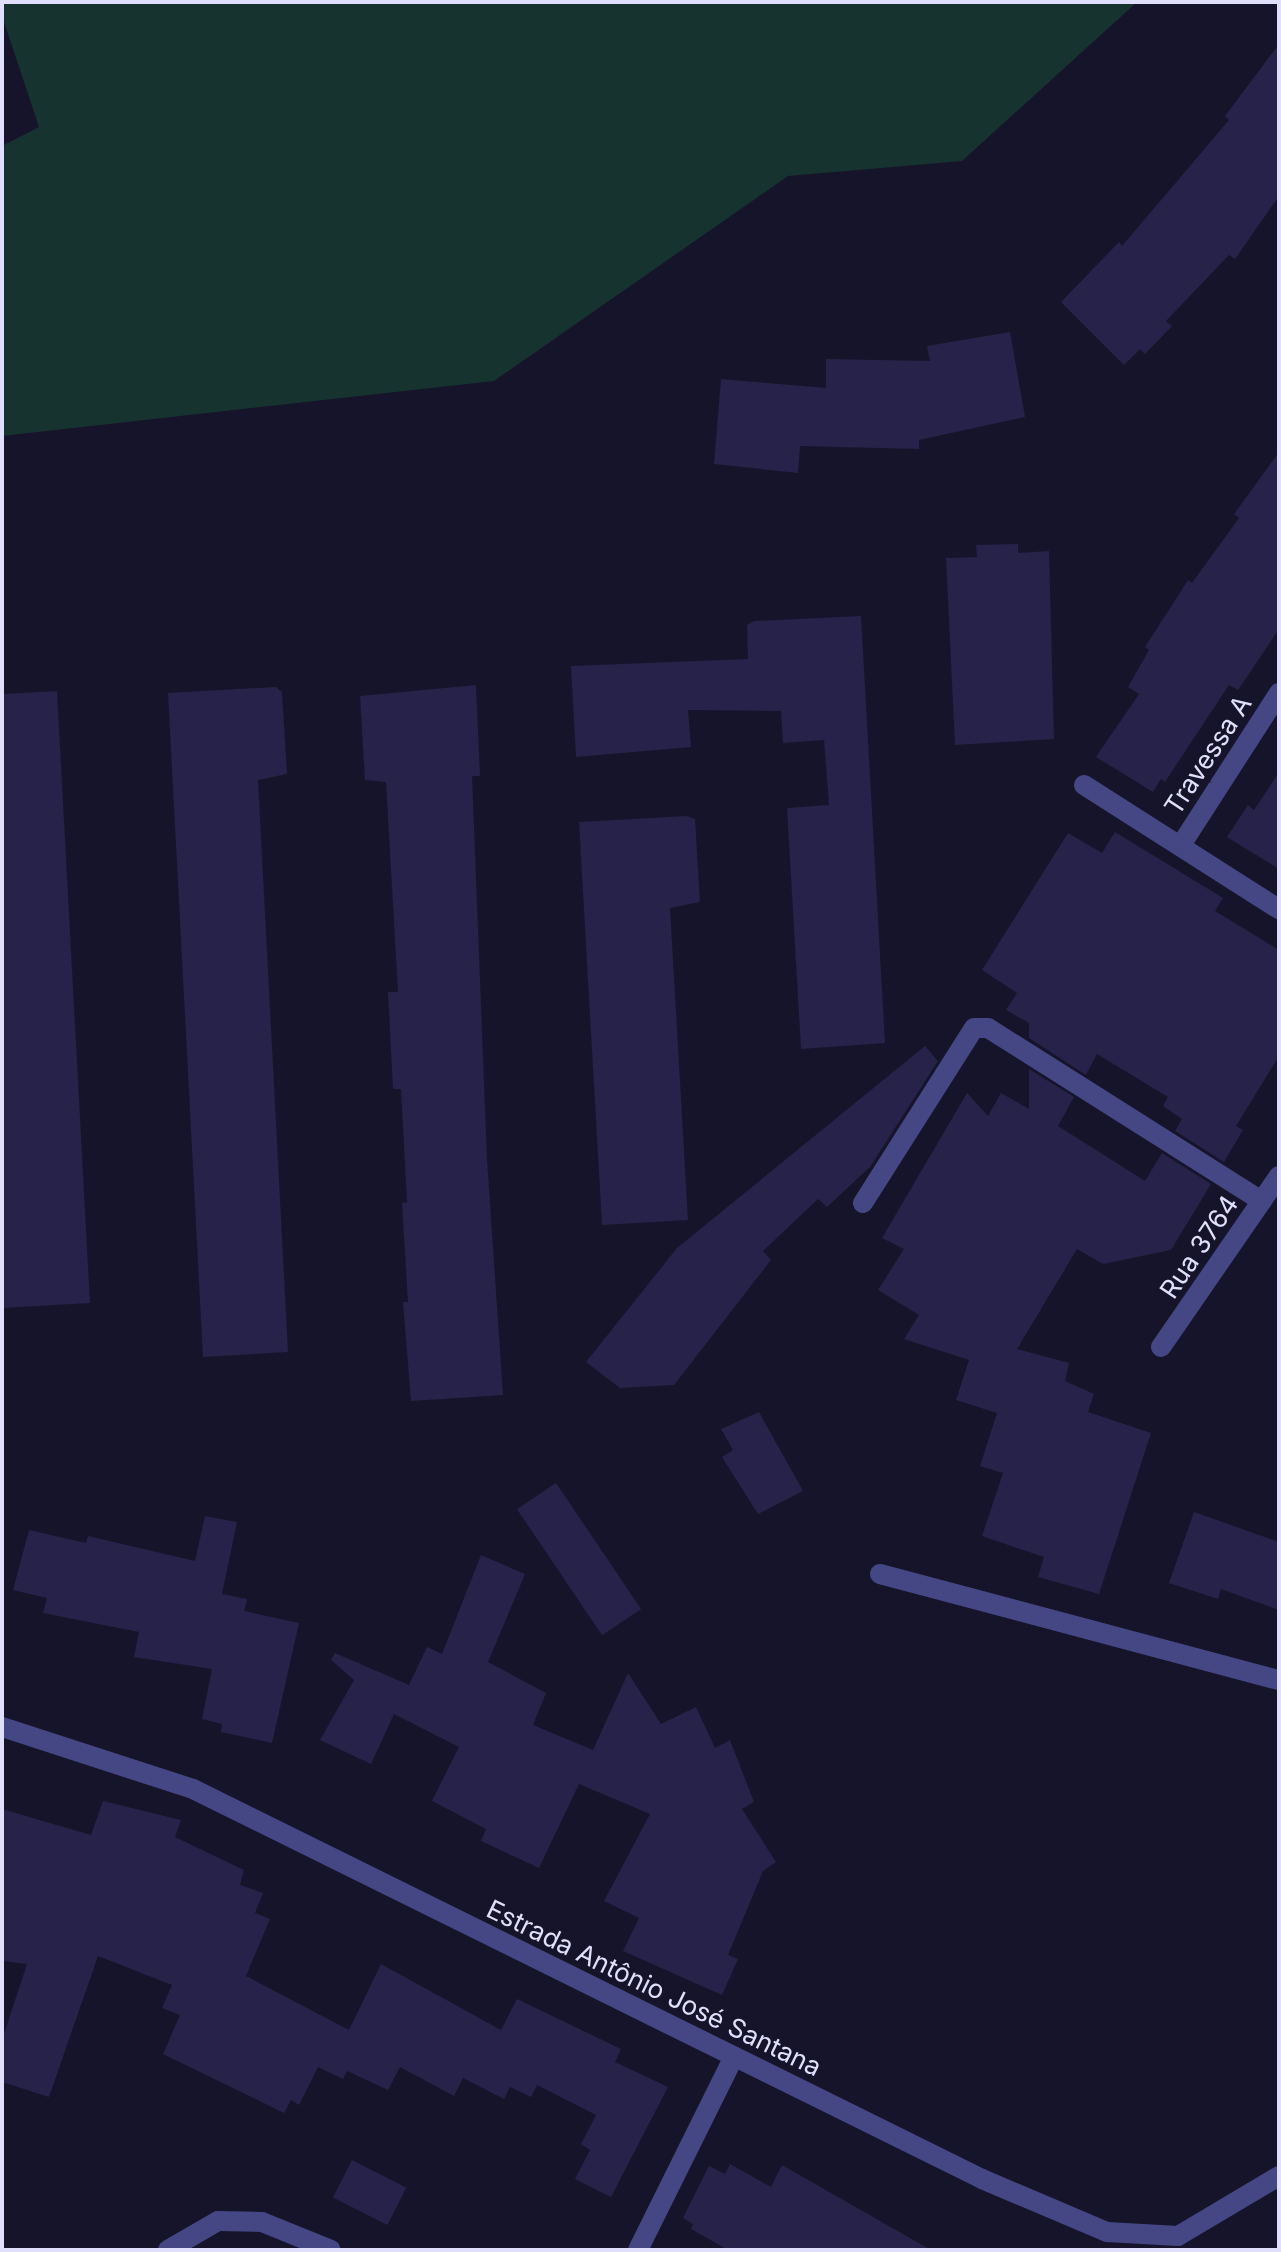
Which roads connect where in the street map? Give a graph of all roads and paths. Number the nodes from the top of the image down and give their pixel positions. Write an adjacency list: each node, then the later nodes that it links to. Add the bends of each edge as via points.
1 (1279, 693): 3 (street, Travessa A)
2 (1084, 785): 3 (street)
3 (1181, 845): 4 (street)
4 (1279, 909)
5 (1279, 1176): 6 (street, Rua 3764)
6 (1262, 1201): 7 (street, via 988,1028 974,1028); 8 (street, Rua 3764)
7 (863, 1203)
8 (1161, 1347)
9 (880, 1574): 10 (street)
10 (1279, 1680)
11 (2, 1727): 12 (street, Estrada Antônio José Santana, via 193,1789)
12 (734, 2057): 14 (street, Estrada Antônio José Santana, via 982,2179 1107,2232); 17 (street)
13 (1279, 2176): 14 (street, Estrada Antônio José Santana)
14 (1183, 2243)
15 (168, 2250): 16 (street, via 218,2221 262,2222)
16 (331, 2250)
17 (638, 2250)

